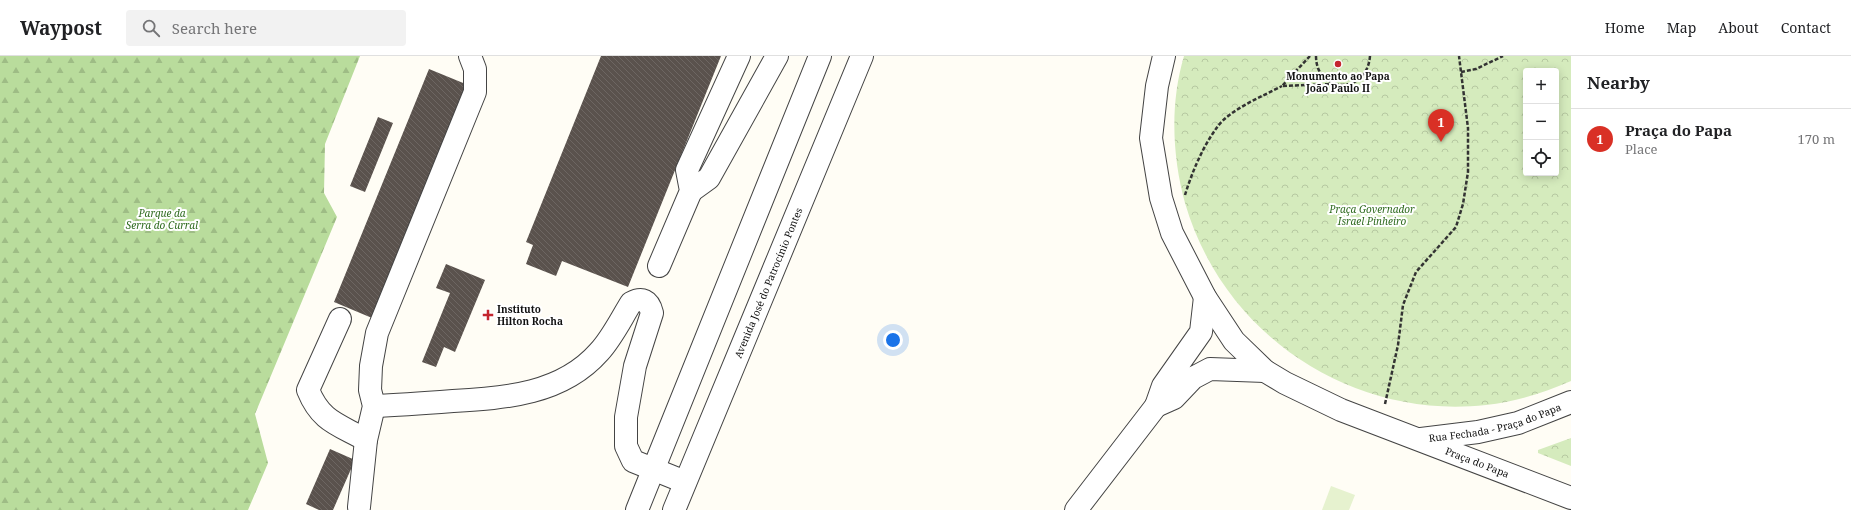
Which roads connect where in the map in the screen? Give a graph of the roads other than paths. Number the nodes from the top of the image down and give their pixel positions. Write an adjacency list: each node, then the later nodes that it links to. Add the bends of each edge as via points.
1 (470, 56): 13 (street, via 475,69 476,92 378,333 371,366 370,390)
2 (739, 56): 7 (street, via 687,170)
3 (777, 56): 7 (street, via 709,178)
4 (820, 56): 17 (street)
5 (862, 56): 18 (street, Avenida José do Patrocínio Pontes)
6 (1164, 56): 9 (street, Praça do Papa, via 1157,86 1151,138 1161,198 1172,233)
7 (691, 191): 8 (street)
8 (659, 266)
9 (1205, 297): 11 (street, Praça do Papa, via 1234,340); 14 (street, via 1202,332 1163,386)
10 (340, 319): 16 (street, via 308,390 314,405 326,418)
11 (1265, 371): 14 (street, via 1210,369 1193,378 1174,398); 15 (street, Praça do Papa, via 1341,410)
12 (1571, 402): 15 (street, Rua Fechada - Praça do Papa, via 1518,423 1478,432)
13 (374, 406): 16 (street); 17 (street, via 501,398 549,386 568,378 600,352 630,303 638,299 645,300 650,305 652,313 635,366 626,417 626,446 632,461)
14 (1156, 406): 23 (street)
15 (1417, 439): 19 (street, Praça do Papa)
16 (366, 440): 20 (street)
17 (654, 470): 18 (street); 21 (street)
18 (685, 482): 22 (street, Avenida José do Patrocínio Pontes)
19 (1571, 498)
20 (359, 507)
21 (637, 510)
22 (674, 510)
23 (1076, 510)

